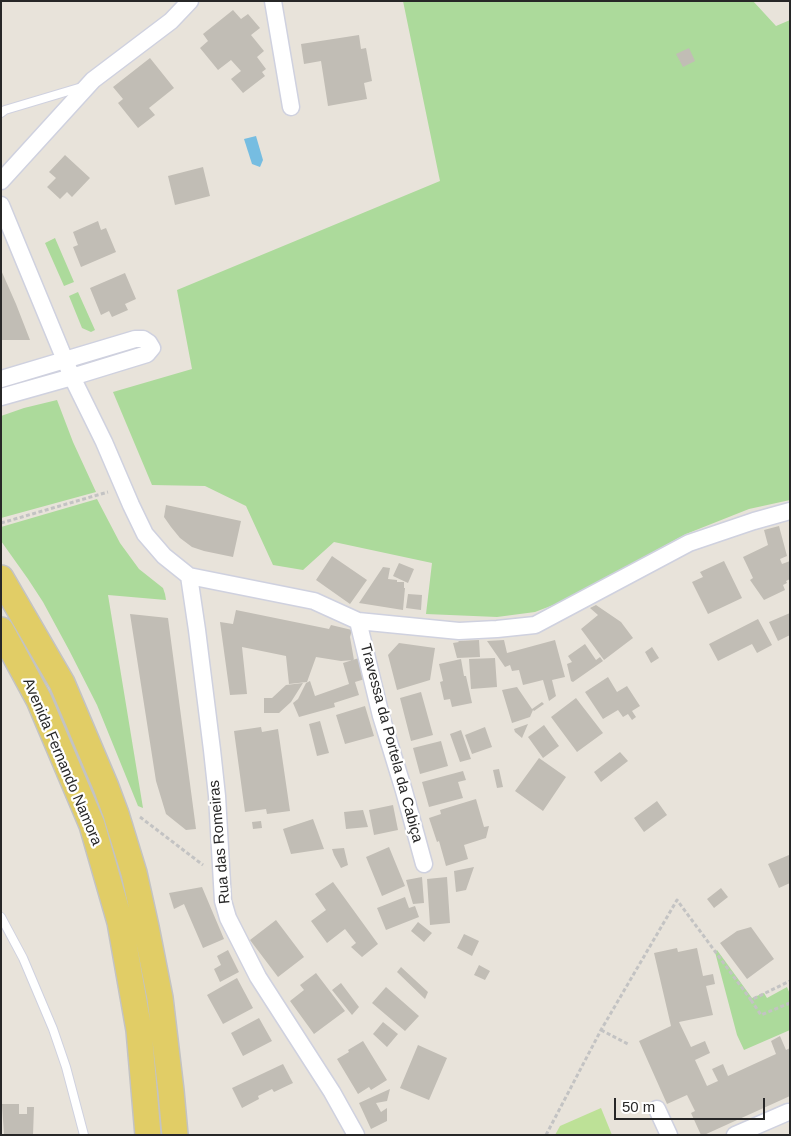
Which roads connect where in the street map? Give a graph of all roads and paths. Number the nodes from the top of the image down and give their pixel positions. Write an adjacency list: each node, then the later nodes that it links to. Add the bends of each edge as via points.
1 (190, 1): 3 (street, via 171,21)
2 (273, 1): 4 (street)
3 (88, 85): 5 (lane); 6 (street)
4 (291, 107)
5 (1, 113)
6 (1, 181)
7 (1, 205): 8 (street)
8 (64, 361): 9 (street); 9 (street, via 135,340 143,339 152,348 147,354); 10 (street)
9 (72, 377): 11 (street); 12 (street)
10 (1, 379)
11 (1, 397)
12 (123, 488): 14 (path); 15 (street, via 145,534 164,556)
13 (790, 511): 17 (street, via 689,543 535,625 459,631)
14 (1, 523)
15 (189, 576): 17 (street, via 314,601); 21 (street, Rua das Romeiras, via 213,759)
16 (1, 578): 32 (main road, Avenida Fernando Namora, via 62,683 116,814 134,873 160,998)
17 (358, 622): 20 (street, Travessa da Portela da Cabiça, via 381,716)
18 (1, 630): 31 (main road, Avenida Fernando Namora, via 39,700 92,825 105,869 120,922 139,1030)
19 (138, 816): 21 (path)
20 (424, 864)
21 (221, 879): 33 (street, Rua das Romeiras, via 225,910 238,940)
22 (1, 916): 30 (lane, via 53,1029)
23 (790, 981): 24 (path)
24 (751, 1000): 25 (path, via 761,1015); 26 (path, via 676,900)
25 (790, 1003)
26 (601, 1030): 27 (path); 34 (path)
27 (628, 1044)
28 (657, 1109): 35 (street)
29 (789, 1111): 36 (street)
30 (84, 1135)
31 (148, 1135)
32 (175, 1135)
33 (356, 1135)
34 (546, 1135)
35 (669, 1135)
36 (735, 1135)

